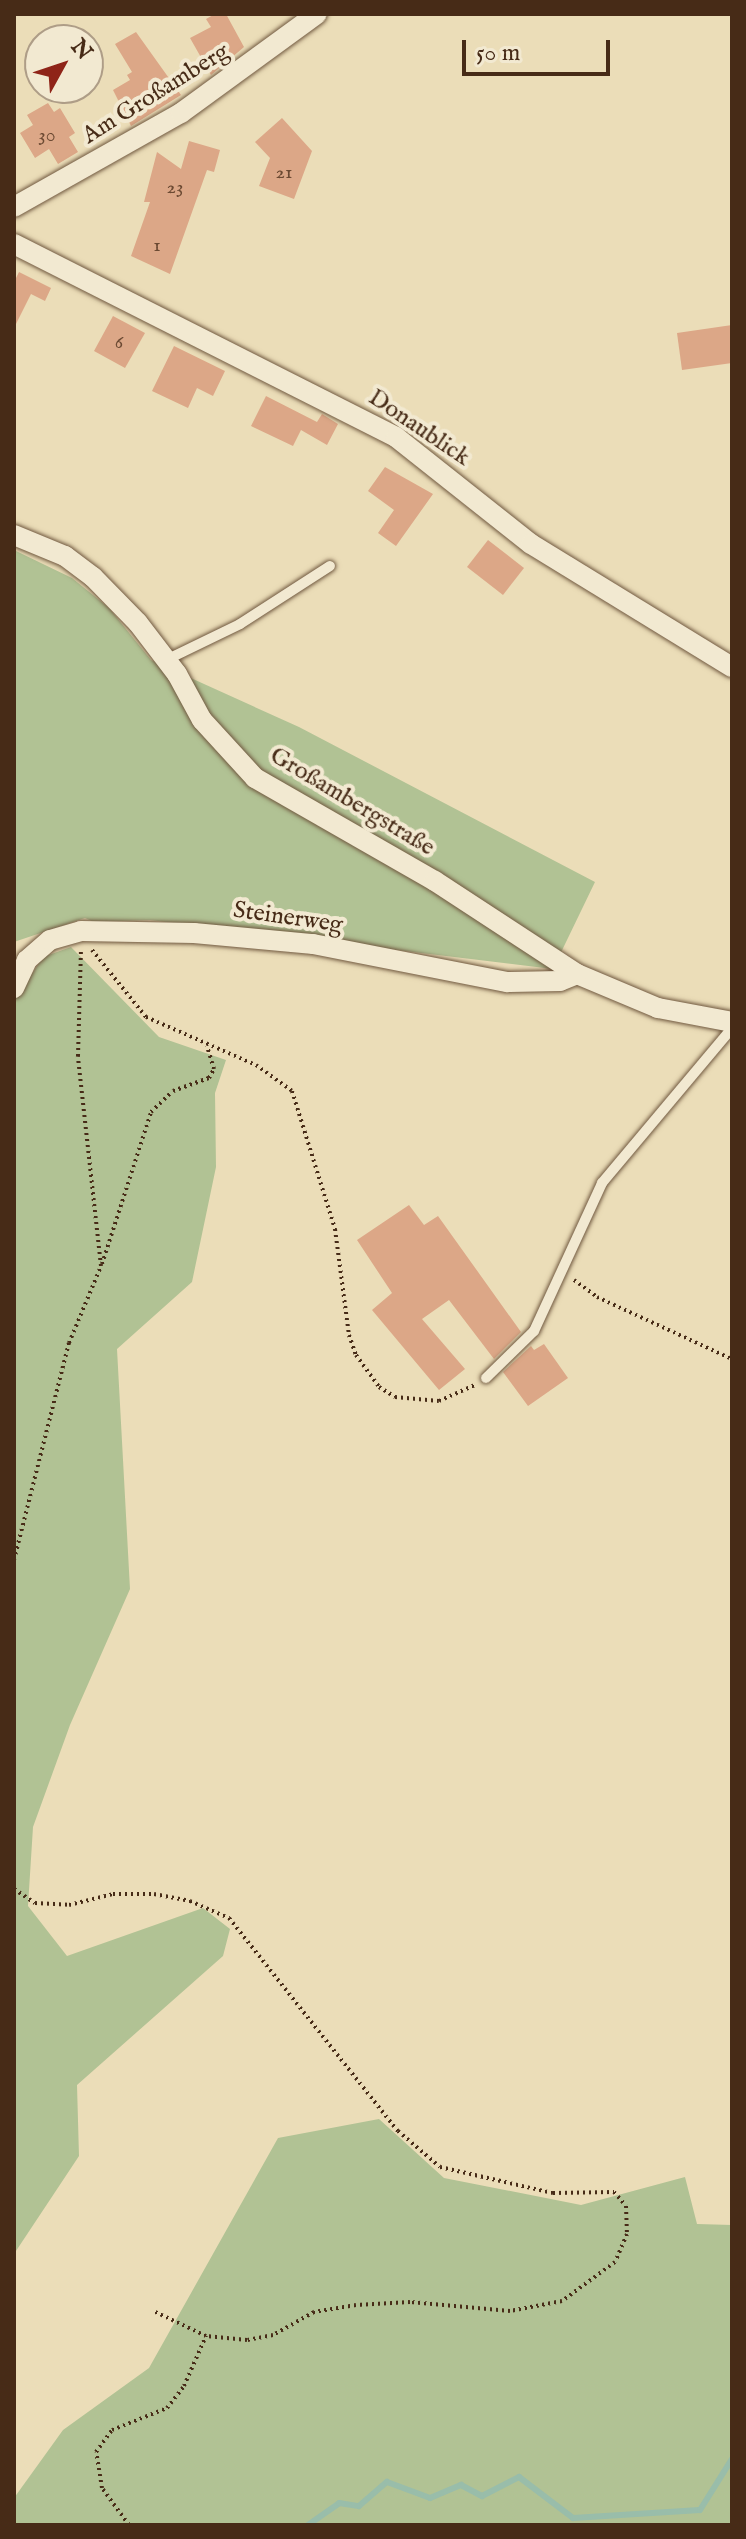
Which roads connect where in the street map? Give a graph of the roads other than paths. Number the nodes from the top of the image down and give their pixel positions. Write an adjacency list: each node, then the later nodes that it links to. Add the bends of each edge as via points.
1 (317, 14): 2 (street, Am Großamberg, via 181,113)
2 (14, 207)
3 (14, 244): 7 (street, Donaublick, via 396,437 531,544)
4 (14, 535): 6 (street, Großambergstraße, via 65,556 93,577)
5 (330, 566): 6 (lane, via 251,617)
6 (165, 660): 8 (street, Großambergstraße, via 202,720 255,778 435,881)
7 (732, 667)
8 (577, 974): 9 (street, Steinerweg, via 560,981 507,982 298,942 81,931 50,940 27,960); 10 (street, Großambergstraße, via 658,1008)
9 (14, 988)
10 (732, 1025): 11 (lane, Großambergstraße, via 602,1183 534,1331)
11 (486, 1378)

